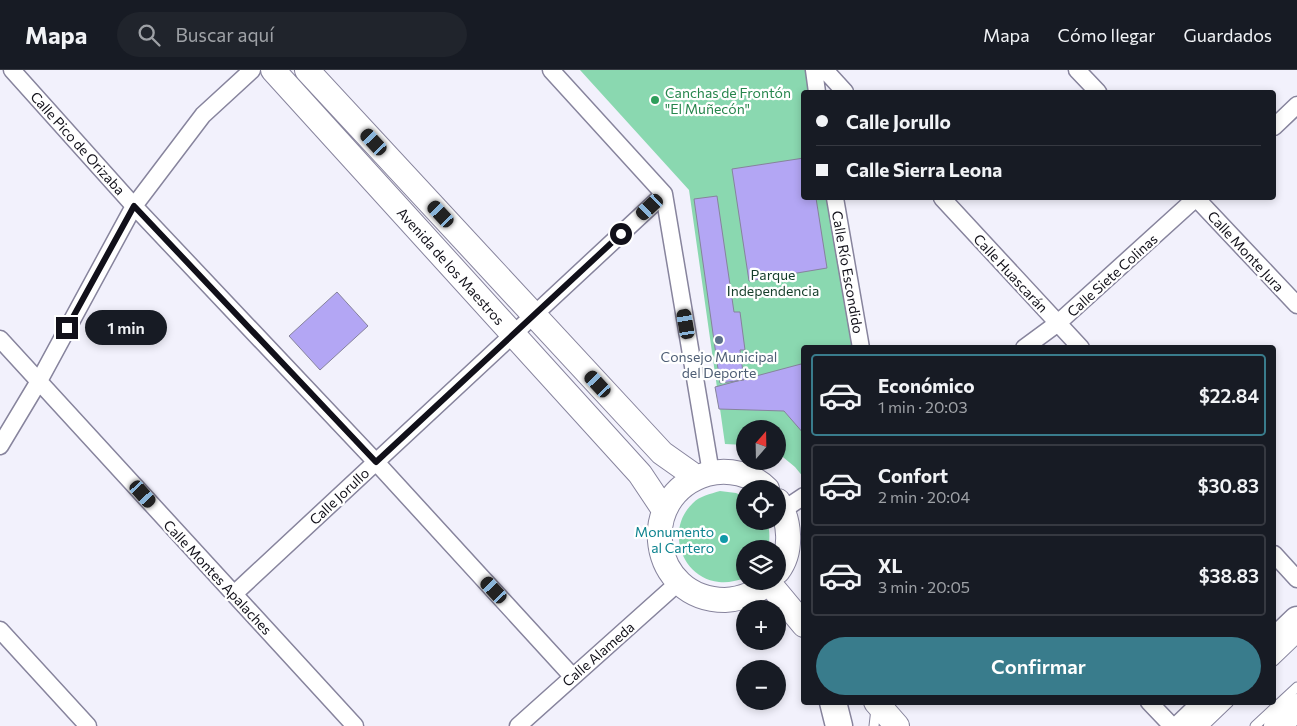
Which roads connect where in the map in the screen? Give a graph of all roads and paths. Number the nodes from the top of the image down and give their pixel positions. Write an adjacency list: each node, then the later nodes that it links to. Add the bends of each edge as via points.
1 (12, 70): 19 (street, Calle Pico de Orizaba)
2 (252, 70): 19 (street, via 203,116)
3 (273, 70): 23 (street, Avenida de los Maestros)
4 (308, 70): 21 (street, Avenida de los Maestros)
5 (551, 70): 14 (street)
6 (814, 70): 9 (street)
7 (825, 70): 10 (street)
8 (1076, 70): 11 (street)
9 (817, 90)
10 (843, 90)
11 (1096, 90)
12 (1297, 105): 13 (street)
13 (1276, 125)
14 (664, 194): 21 (street, Calle Jorullo); 31 (street)
15 (835, 200): 25 (street, Calle Río Escondido)
16 (944, 200): 22 (street, Calle Huascarán)
17 (1194, 200): 22 (street, Calle Siete Colinas)
18 (1198, 200): 20 (street, Calle Monte Jura)
19 (134, 206): 28 (street); 30 (street, Calle Pico de Orizaba)
20 (1297, 305)
21 (534, 315): 23 (street, Calle Jorullo); 31 (street, Avenida de los Maestros, via 662,453)
22 (1058, 323): 26 (street, Calle Siete Colinas); 27 (street, Calle Huascarán)
23 (513, 334): 30 (street, Calle Jorullo); 35 (street, Avenida de los Maestros, via 640,474)
24 (0, 339): 28 (street, Calle Montes Apalaches)
25 (860, 345)
26 (1028, 345)
27 (1078, 345)
28 (38, 381): 29 (street); 43 (street, Calle Montes Apalaches)
29 (0, 446)
30 (376, 462): 43 (street, Calle Jorullo); 50 (street, Calle Pico de Orizaba)
31 (704, 475): 32 (street, via 729,472); 35 (street, via 683,486)
32 (755, 480)
33 (801, 497): 34 (street)
34 (786, 503)
35 (664, 510): 40 (street, via 659,529 660,548 667,567)
36 (786, 523): 37 (street)
37 (786, 553)
38 (1276, 556): 39 (street)
39 (1297, 579)
40 (679, 582): 41 (street, via 695,594 714,600 734,600); 50 (street, Calle Alameda)
41 (758, 590)
42 (780, 590): 44 (street)
43 (234, 594): 60 (street, Calle Montes Apalaches)
44 (801, 620)
45 (1297, 620): 48 (main road)
46 (0, 630): 59 (street)
47 (1297, 639): 49 (lane)
48 (1276, 640)
49 (1276, 659)
50 (572, 676): 61 (street, Calle Alameda)
51 (1297, 687): 68 (lane)
52 (834, 705): 62 (main road)
53 (876, 705): 63 (lane)
54 (878, 705): 64 (street)
55 (1152, 705): 65 (street)
56 (1205, 705): 66 (main road)
57 (1226, 705): 67 (lane)
58 (1297, 707): 69 (main road)
59 (88, 726)
60 (355, 726)
61 (518, 726)
62 (839, 726)
63 (874, 726)
64 (897, 726)
65 (1172, 726)
66 (1183, 726)
67 (1204, 726)
68 (1255, 726)
69 (1277, 726)

